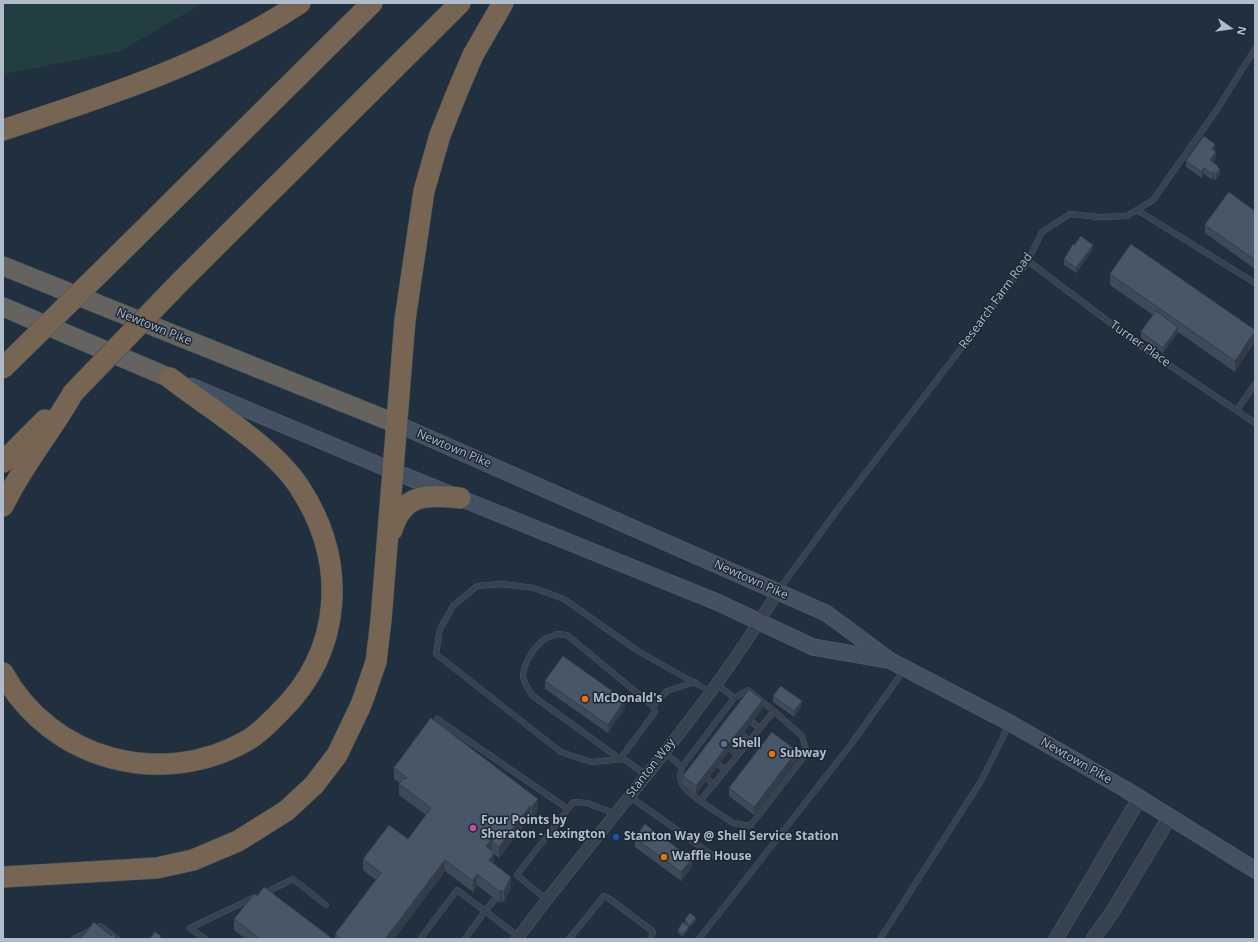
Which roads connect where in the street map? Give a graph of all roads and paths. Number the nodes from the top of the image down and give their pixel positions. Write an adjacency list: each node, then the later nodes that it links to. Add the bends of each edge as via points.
1 (300, 3): 6 (highway, via 230,44 190,62 101,98)
2 (372, 3): 12 (highway, bridge)
3 (460, 3): 15 (highway, bridge, via 179,283)
4 (503, 3): 18 (highway, via 458,90 440,135 424,191 405,320)
5 (1255, 49): 7 (lane, Research Farm Road, via 1216,111 1153,200)
6 (3, 130)
7 (1138, 210): 8 (lane, Research Farm Road, via 1127,216 1070,214 1042,232); 10 (lane)
8 (1028, 261): 16 (lane, Turner Place, via 1141,346); 24 (lane, Research Farm Road)
9 (3, 266): 18 (highway, Newtown Pike)
10 (1255, 283)
11 (3, 307): 13 (highway, Newtown Pike)
12 (3, 368)
13 (170, 378): 20 (main road, Newtown Pike); 27 (highway, via 248,435 276,461 300,487 317,518 328,551 332,611 326,637 302,689 250,739 228,750 184,763 153,764 95,754 69,741 44,724 25,706)
14 (1255, 384): 16 (lane)
15 (73, 393): 19 (highway); 22 (highway, via 15,481)
16 (1237, 410): 17 (lane, Turner Place)
17 (1255, 423)
18 (397, 424): 20 (highway); 24 (main road, Newtown Pike)
19 (3, 462)
20 (392, 471): 21 (main road, Newtown Pike); 23 (highway)
21 (460, 498): 23 (highway, via 426,496 407,504 395,521); 25 (main road, Newtown Pike, via 717,602)
22 (3, 506)
23 (388, 546): 58 (highway, via 376,662 361,705 338,755 314,786 286,811 238,842 194,860 157,868)
24 (778, 591): 25 (street, Stanton Way); 26 (main road, Newtown Pike, via 826,613)
25 (759, 622): 26 (main road, Newtown Pike, via 813,647); 29 (street, Stanton Way)
26 (898, 664): 35 (main road, Newtown Pike); 72 (lane, via 852,743)
27 (3, 673)
28 (695, 682): 29 (lane); 31 (lane, via 666,692); 42 (lane, via 638,651 564,599 534,588 502,584 477,586 452,606 440,629 436,654 561,752 591,762)
29 (714, 688): 30 (lane); 40 (street, Stanton Way)
30 (734, 698): 32 (lane, via 748,690); 44 (lane, via 732,706 711,734 688,764)
31 (653, 706): 42 (lane, via 655,712); 42 (lane, via 567,635 557,634 538,644 524,668 525,685 533,696)
32 (774, 711): 36 (lane); 51 (lane, via 802,736 807,753 750,826 733,823)
33 (437, 719): 52 (lane)
34 (752, 722): 36 (lane)
35 (1010, 723): 50 (main road, Newtown Pike); 73 (lane, via 981,781)
36 (760, 728): 38 (lane)
37 (742, 735): 38 (lane)
38 (750, 741): 41 (lane)
39 (731, 749): 41 (lane)
40 (664, 752): 44 (lane); 46 (street, Stanton Way)
41 (738, 755): 45 (lane)
42 (620, 759): 46 (lane, via 624,759)
43 (719, 765): 45 (lane)
44 (682, 767): 51 (lane, via 679,776 683,787)
45 (726, 770): 48 (lane)
46 (646, 775): 49 (street, Stanton Way)
47 (708, 779): 48 (lane)
48 (714, 785): 51 (lane)
49 (630, 796): 53 (street, Stanton Way); 55 (lane)
50 (1139, 799): 54 (main road, Newtown Pike); 74 (street)
51 (700, 801)
52 (568, 809): 53 (lane, via 573,802 586,803); 57 (lane)
53 (616, 814): 61 (street, Stanton Way)
54 (1169, 818): 56 (main road, Newtown Pike); 75 (street, via 1113,911)
55 (715, 857)
56 (1255, 870)
57 (517, 875): 59 (lane); 61 (lane)
58 (3, 877)
59 (512, 880)
60 (495, 899): 63 (lane)
61 (548, 900): 64 (street, Stanton Way)
62 (326, 905): 67 (lane, via 293,879 190,928)
63 (485, 911): 64 (lane); 68 (lane, via 457,890); 69 (lane)
64 (518, 938)
65 (74, 939): 66 (lane, via 100,926)
66 (117, 939)
67 (205, 939)
68 (420, 939)
69 (465, 939)
70 (569, 939): 71 (lane, via 604,896 651,930)
71 (650, 939)
72 (700, 939)
73 (880, 939)
74 (1056, 939)
75 (1093, 939)

